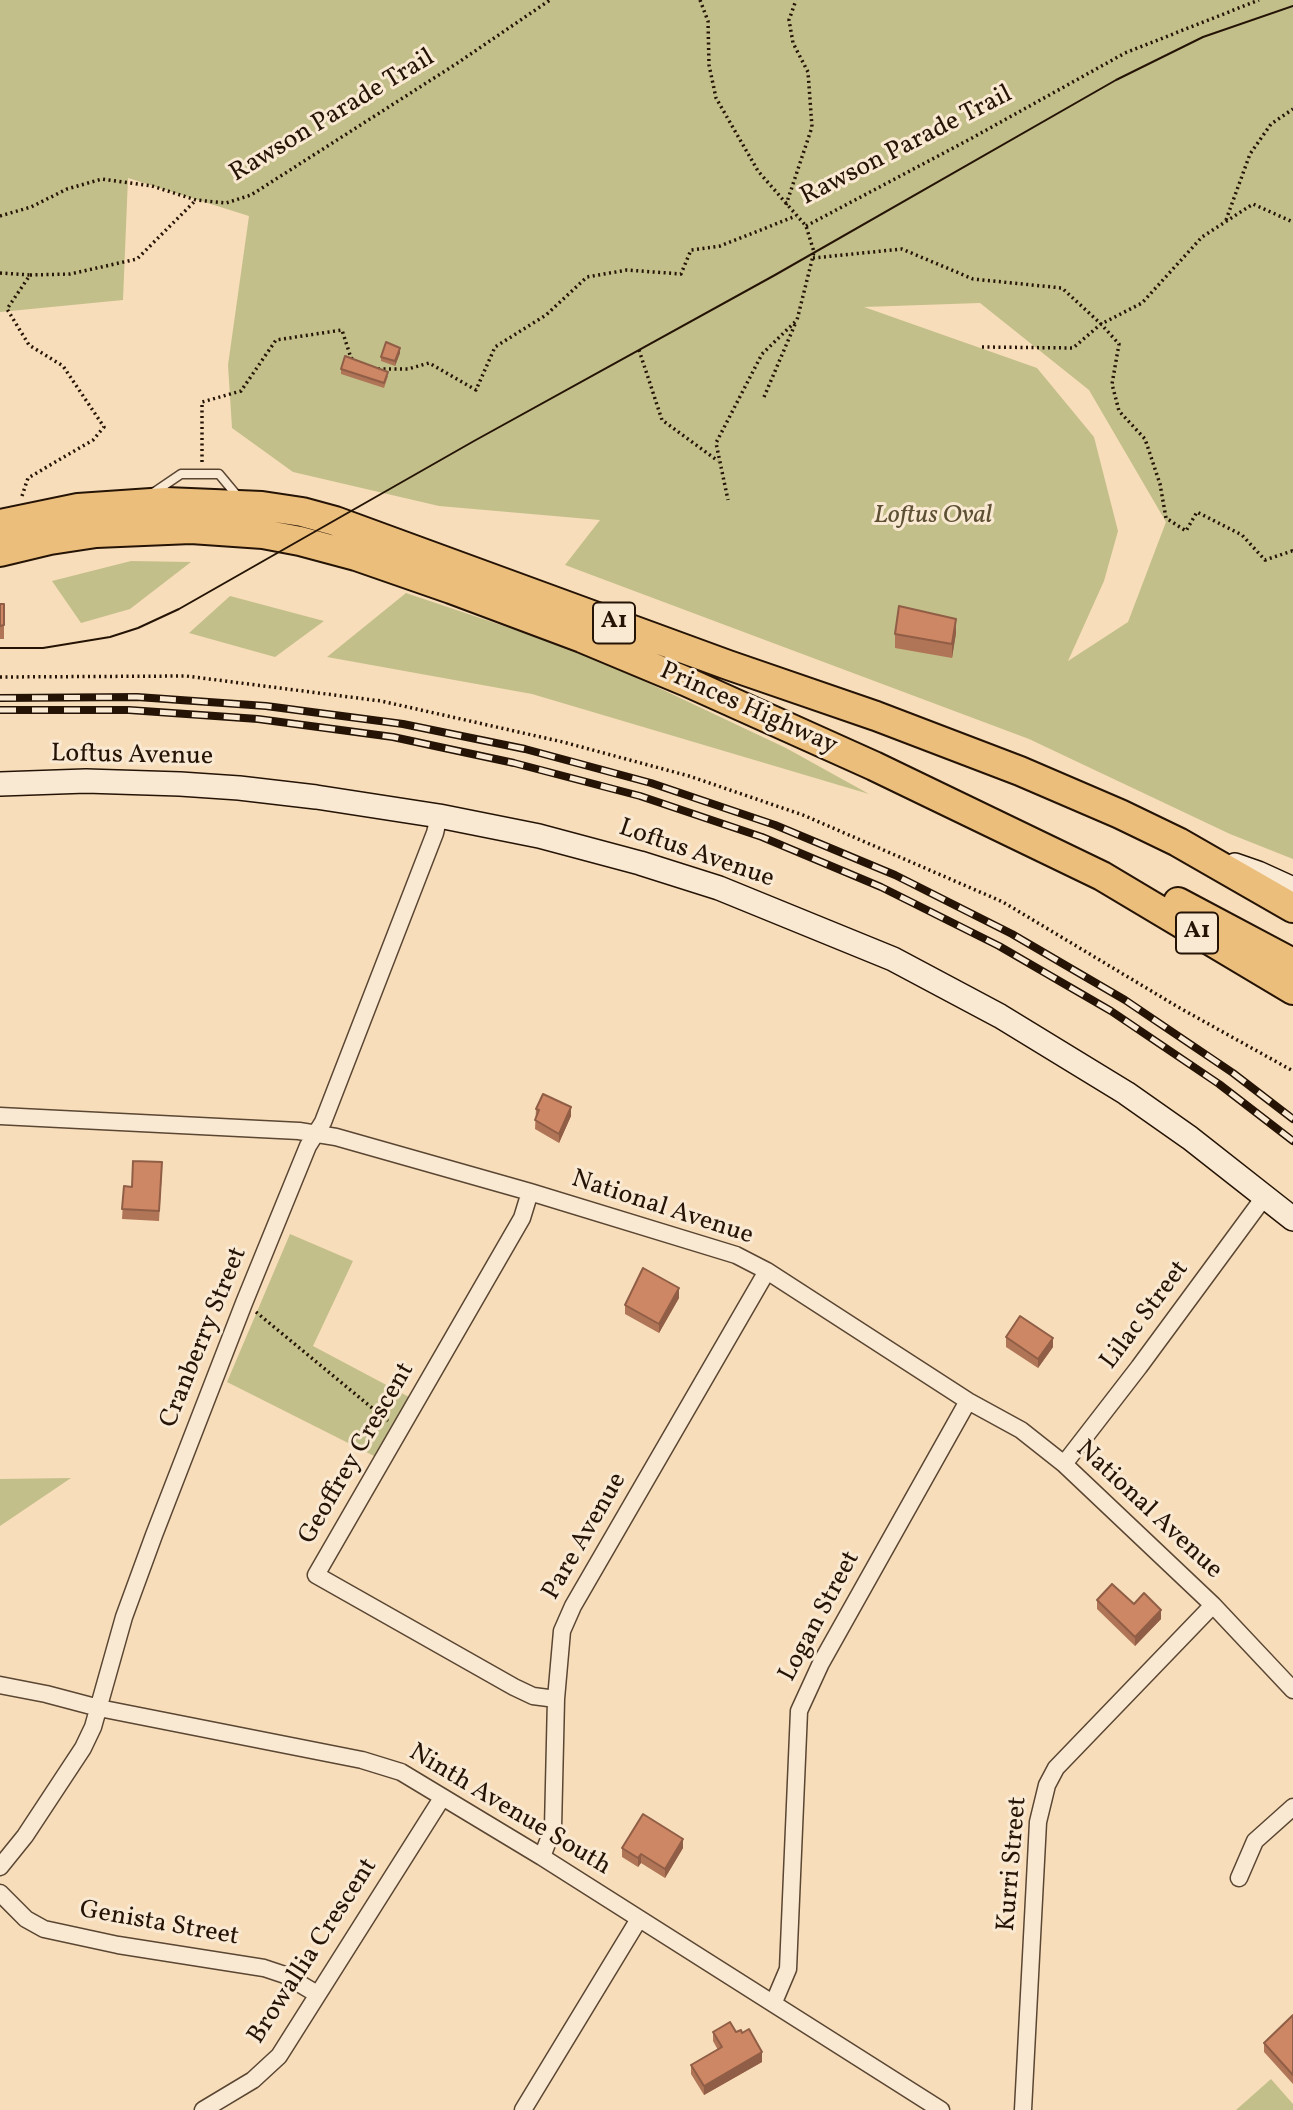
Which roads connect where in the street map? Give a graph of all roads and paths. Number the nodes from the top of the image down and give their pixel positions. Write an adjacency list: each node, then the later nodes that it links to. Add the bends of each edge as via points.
1 (550, 0): 6 (path, Rawson Parade Trail, via 251,195 226,203)
2 (699, 0): 7 (path, Rawson Parade Trail, via 708,21 709,65 716,98 758,171)
3 (796, 0): 7 (path, via 789,20 793,43 808,72 812,127)
4 (1259, 0): 12 (path, Rawson Parade Trail, via 1125,53)
5 (1293, 109): 10 (path, via 1271,124 1250,154)
6 (196, 200): 8 (path, Rawson Parade Trail, via 152,186 102,179); 15 (path, via 137,259 70,274)
7 (786, 205): 9 (path, Rawson Parade Trail)
8 (0, 216)
9 (796, 216): 12 (path, Rawson Parade Trail); 21 (path, via 720,246 691,250 681,274 627,270 587,277 546,315 495,347 476,390 429,363 408,369)
10 (1225, 222): 11 (path, via 1252,204); 17 (path, via 1202,237 1142,303)
11 (1293, 222)
12 (806, 226): 13 (path)
13 (813, 258): 16 (path); 17 (path, via 902,249 973,279 1062,288)
14 (0, 273): 15 (path)
15 (30, 275): 28 (path, via 7,309 29,345 62,366 104,427 93,440 28,478)
16 (797, 320): 22 (path); 23 (path, via 762,354 752,372 716,443)
17 (1101, 324): 18 (path, via 1073,348); 30 (path, via 1119,344 1112,384 1119,411 1145,439 1166,518 1186,531 1197,512 1242,535 1265,560)
18 (982, 347)
19 (639, 350): 23 (path, via 662,420)
20 (362, 363): 24 (path, via 351,358 342,330 276,340 241,391 202,402)
21 (373, 369)
22 (764, 397)
23 (720, 462): 25 (path)
24 (202, 474): 26 (lane, via 181,474); 27 (lane, via 219,474)
25 (728, 500)
26 (139, 502): 27 (highway, Princes Highway / A1); 28 (highway, Princes Highway / A1)
27 (244, 505): 35 (highway, Princes Highway / A1, via 335,520 876,716 1120,814)
28 (10, 522)
29 (0, 552): 34 (highway, Princes Highway / A1, via 84,534 165,529 263,534 334,550 582,638 685,681)
30 (1293, 553)
31 (0, 677): 38 (path, via 186,676 381,701 689,776 803,815 1003,902)
32 (0, 784): 33 (street, Loftus Avenue, via 86,780 227,787)
33 (439, 816): 40 (street, Cranberry Street); 42 (street, Loftus Avenue, via 640,863 719,888 893,959 1073,1059 1190,1138)
34 (1102, 876): 36 (highway, via 1181,904); 37 (highway, Princes Highway / A1)
35 (1290, 903)
36 (1293, 963)
37 (1293, 990)
38 (1293, 1072)
39 (0, 1116): 40 (street, National Avenue)
40 (318, 1134): 41 (street, National Avenue); 45 (street, Cranberry Street)
41 (530, 1192): 44 (street, National Avenue, via 726,1252); 47 (street, Geoffrey Crescent, via 522,1218)
42 (1265, 1196): 43 (street, Loftus Avenue); 48 (street, Lilac Street)
43 (1293, 1219)
44 (767, 1271): 46 (street, National Avenue); 52 (street, Pare Avenue, via 573,1606 562,1631)
45 (244, 1303): 47 (path); 53 (street, Cranberry Street, via 124,1617)
46 (968, 1401): 48 (street, National Avenue, via 1021,1430); 62 (street, Logan Street, via 821,1663 799,1711 788,1969)
47 (400, 1431): 52 (street, Geoffrey Crescent, via 316,1575 514,1687)
48 (1064, 1464): 49 (street, National Avenue)
49 (1213, 1605): 51 (street, National Avenue); 66 (street, Kurri Street, via 1056,1768 1047,1785 1038,1822)
50 (0, 1685): 53 (street, Ninth Avenue South)
51 (1293, 1690)
52 (556, 1699): 56 (street, Pare Avenue, via 553,1828)
53 (99, 1708): 54 (street, Ninth Avenue South, via 373,1762 401,1772); 57 (street, Cranberry Street, via 83,1748)
54 (442, 1798): 56 (street, Ninth Avenue South); 61 (street, Browallia Crescent)
55 (1293, 1807): 58 (street, via 1255,1841)
56 (542, 1857): 60 (street, Ninth Avenue South)
57 (0, 1867)
58 (1239, 1878)
59 (0, 1893): 61 (street, Genista Street, via 26,1919 44,1929 264,1968)
60 (639, 1919): 62 (street, Ninth Avenue South); 64 (street)
61 (317, 1994): 63 (street, Browallia Crescent, via 267,2069)
62 (774, 2002): 65 (street, Ninth Avenue South)
63 (203, 2110)
64 (523, 2110)
65 (941, 2110)
66 (1023, 2110)

